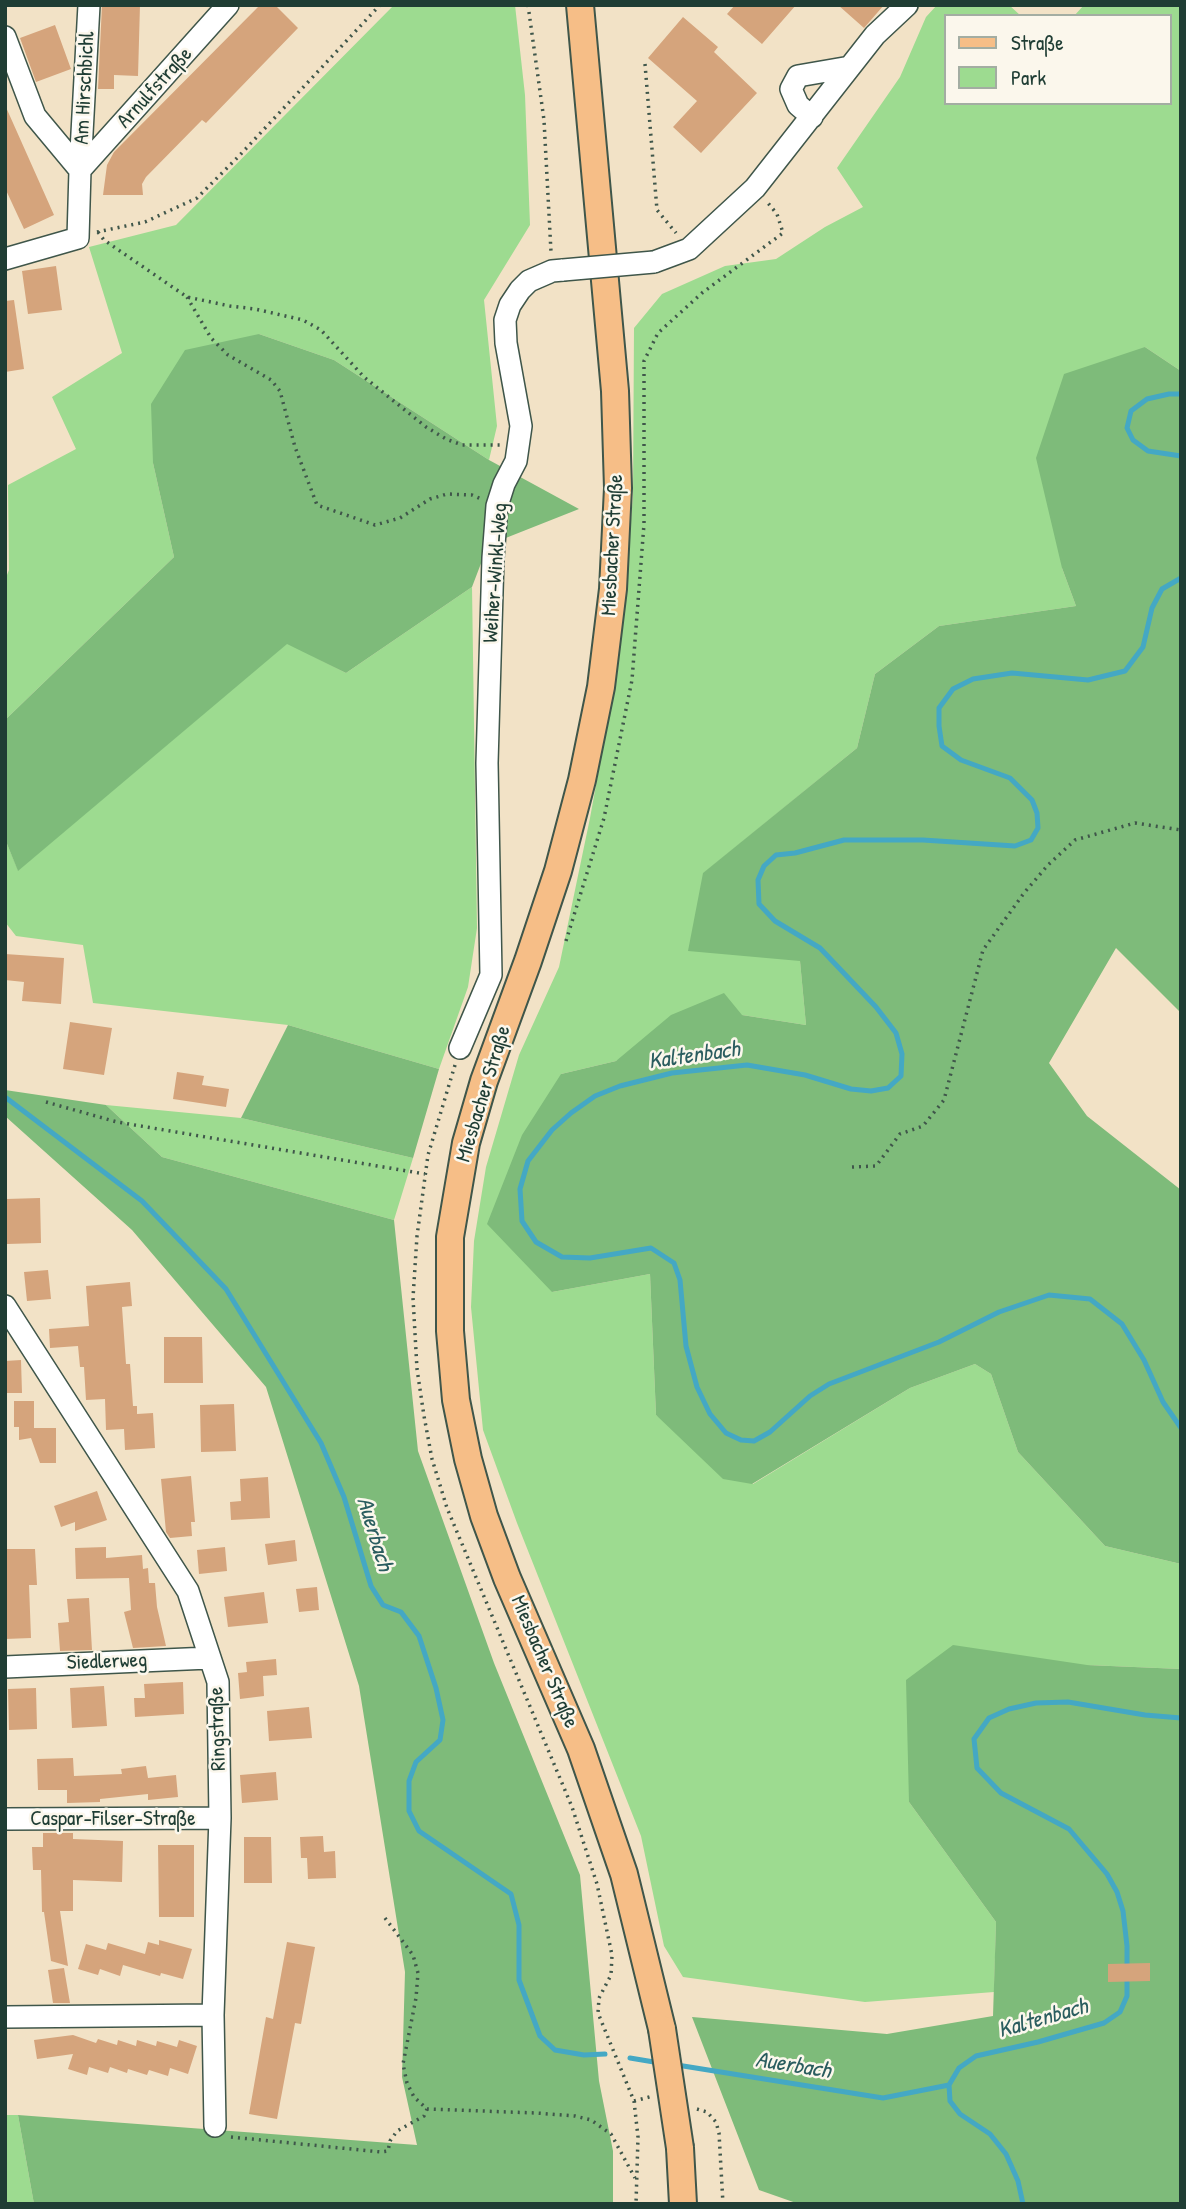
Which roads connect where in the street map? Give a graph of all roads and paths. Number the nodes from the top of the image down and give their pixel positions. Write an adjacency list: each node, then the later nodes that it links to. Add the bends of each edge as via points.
1 (89, 5): 11 (street, Am Hirschbichl)
2 (228, 5): 11 (street, Arnulfstraße)
3 (380, 5): 13 (path, via 197,198 145,222)
4 (528, 5): 16 (path)
5 (580, 5): 42 (main road, Miesbacher Straße, bridge, via 615,391 618,488 613,589 601,687 582,780 528,961 466,1143 450,1237 450,1331 456,1399 484,1516 581,1749 624,1874 662,2029 680,2148)
6 (907, 5): 9 (street, Weiher-Winkl-Weg)
7 (5, 37): 11 (street, via 35,116)
8 (645, 64): 14 (path, via 657,210)
9 (850, 67): 10 (street, Weiher-Winkl-Weg); 10 (street, via 798,76 790,89 798,105)
10 (812, 117): 12 (street, Weiher-Winkl-Weg)
11 (80, 170): 13 (street, Am Hirschbichl)
12 (755, 188): 14 (street, Weiher-Winkl-Weg); 21 (path, via 777,214 783,233 702,293 658,333 644,361 644,524 632,680 604,818)
13 (88, 235): 15 (street); 17 (path, via 104,240)
14 (689, 249): 16 (street, Weiher-Winkl-Weg, bridge, via 654,262)
15 (5, 259)
16 (557, 271): 18 (street, Weiher-Winkl-Weg, via 529,281 509,305 505,320)
17 (187, 297): 18 (path, via 303,320 321,330 364,377 446,439 462,445); 19 (path, via 211,338 280,391 317,505 375,525 447,494 472,495)
18 (520, 446): 19 (street, Weiher-Winkl-Weg)
19 (497, 506): 22 (street, Weiher-Winkl-Weg, via 487,763 491,975)
20 (1181, 830): 24 (path, via 1135,823 1075,840 1048,865 983,950 944,1100 923,1126 900,1134 876,1166)
21 (566, 940)
22 (460, 1048)
23 (46, 1102): 25 (path, via 117,1122)
24 (852, 1167)
25 (425, 1174)
26 (7, 1312): 27 (street, Ringstraße, via 188,1591)
27 (209, 1658): 28 (street, Siedlerweg); 29 (street, Ringstraße, via 218,1682)
28 (5, 1667)
29 (220, 1818): 30 (street, Caspar-Filser-Straße); 32 (street, Ringstraße)
30 (5, 1819)
31 (385, 1917): 38 (path, via 413,1955 418,1973 403,2064 414,2097)
32 (213, 2015): 33 (street); 39 (street, Ringstraße)
33 (5, 2017)
34 (604, 2030): 36 (path)
35 (654, 2096): 36 (path)
36 (634, 2101): 40 (path)
37 (691, 2107): 43 (path, via 708,2112 716,2122)
38 (427, 2109): 39 (path, via 424,2116 397,2131 388,2151 381,2152 218,2136); 40 (path, via 591,2120 611,2134)
39 (215, 2126)
40 (636, 2180): 41 (path)
41 (636, 2204)
42 (683, 2204)
43 (723, 2204)

